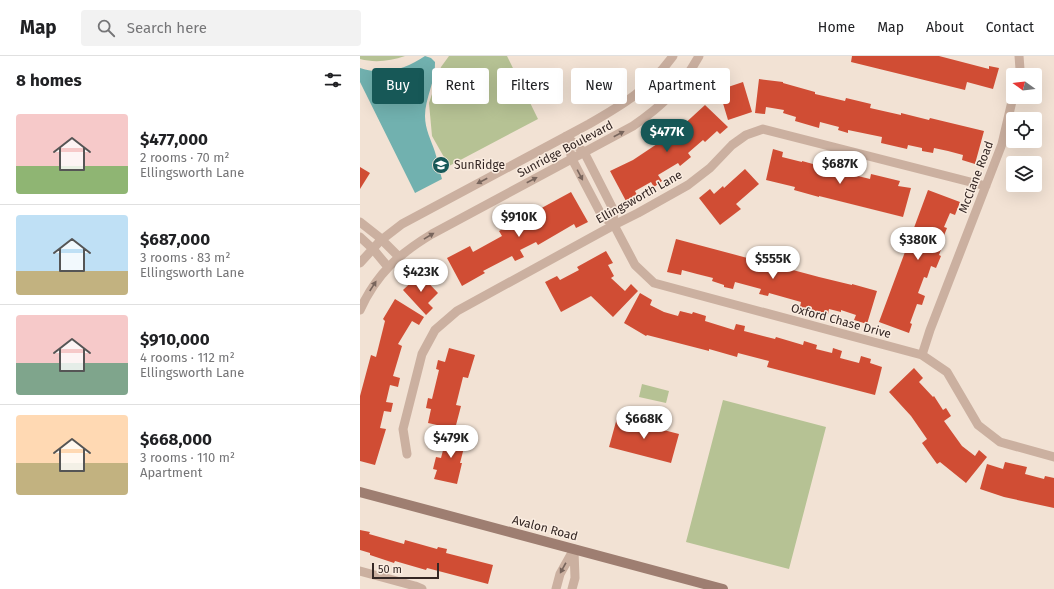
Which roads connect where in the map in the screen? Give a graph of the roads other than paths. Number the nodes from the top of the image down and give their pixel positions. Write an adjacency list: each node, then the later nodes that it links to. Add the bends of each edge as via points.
1 (673, 56): 6 (street, Sunridge Boulevard, via 638,94)
2 (699, 56): 7 (street, Sunridge Boulevard, one-way to 2, via 652,113 681,85)
3 (1019, 56): 4 (street)
4 (1020, 68)
5 (1011, 104): 10 (street, McClane Road, via 1002,144)
6 (566, 136): 7 (street, Oxford Chase Drive); 8 (street, Oxford Chase Drive); 15 (street, Sunridge Boulevard, one-way to 15, via 413,217)
7 (584, 152): 8 (street, Sunridge Boulevard); 9 (street, Oxford Chase Drive)
8 (572, 159): 11 (street, Oxford Chase Drive, one-way to 11); 17 (street, Sunridge Boulevard, one-way to 8, via 432,234)
9 (600, 185): 11 (street); 13 (street, Oxford Chase Drive, via 613,209)
10 (986, 186): 13 (street, Ellingsworth Lane, via 763,129 746,135 732,145 710,168 688,185); 21 (street, McClane Road)
11 (589, 191): 13 (street, Oxford Chase Drive, via 602,216)
12 (360, 222): 15 (street)
13 (614, 225): 21 (street, Oxford Chase Drive, via 635,265 654,283); 22 (street, Ellingsworth Lane, via 457,311 435,330 422,354 403,429)
14 (360, 237): 16 (street)
15 (382, 240): 16 (street, Sunridge Boulevard); 17 (street)
16 (373, 249): 18 (street, Sunridge Boulevard); 19 (street)
17 (399, 257): 19 (street, Sunridge Boulevard)
18 (360, 263)
19 (388, 267): 20 (street, Sunridge Boulevard, one-way to 19, via 372,287)
20 (360, 310)
21 (922, 355): 23 (street, Oxford Chase Drive, via 947,372 978,424 1000,442)
22 (407, 454)
23 (1054, 457)
24 (360, 492): 25 (main road, Avalon Road)
25 (574, 549): 28 (street, one-way to 28, via 560,574); 29 (street, via 575,578); 30 (main road, Avalon Road)
26 (360, 571): 27 (street)
27 (422, 589)
28 (556, 589)
29 (572, 589)
30 (724, 589)

